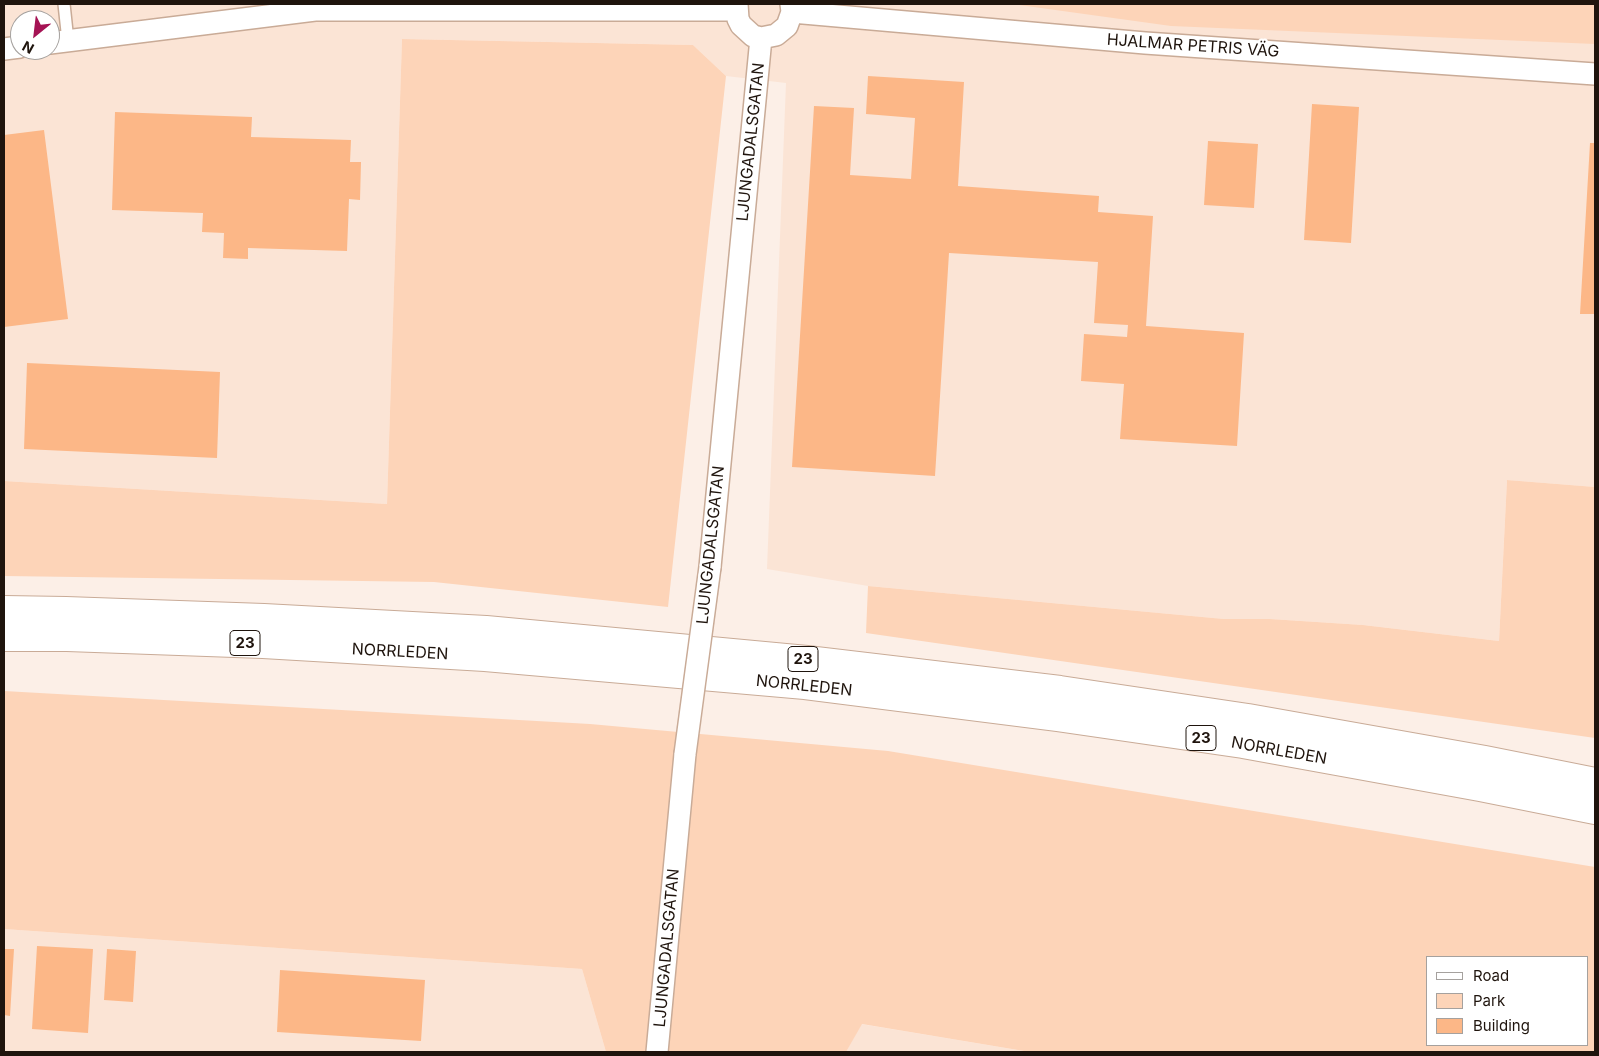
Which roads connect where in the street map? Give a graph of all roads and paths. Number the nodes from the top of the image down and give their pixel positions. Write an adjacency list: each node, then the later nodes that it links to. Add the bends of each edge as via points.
1 (64, 4): 4 (lane)
2 (737, 7): 5 (street, via 741,26); 6 (street, via 316,10)
3 (791, 8): 5 (street, via 787,26 782,31); 7 (street, HJALMAR PETRIS VÄG, via 1144,43)
4 (60, 34)
5 (761, 38): 12 (street, LJUNGADALSGATAN, bridge, via 710,567 685,754)
6 (60, 42)
7 (1595, 74)
8 (4, 610): 10 (highway, NORRLEDEN / 23, via 264,618 486,630 807,660 1060,690 1248,718)
9 (4, 637): 11 (highway, NORRLEDEN / 23, via 263,644 476,656 805,686 1243,744)
10 (1595, 782)
11 (1595, 810)
12 (657, 1052)

